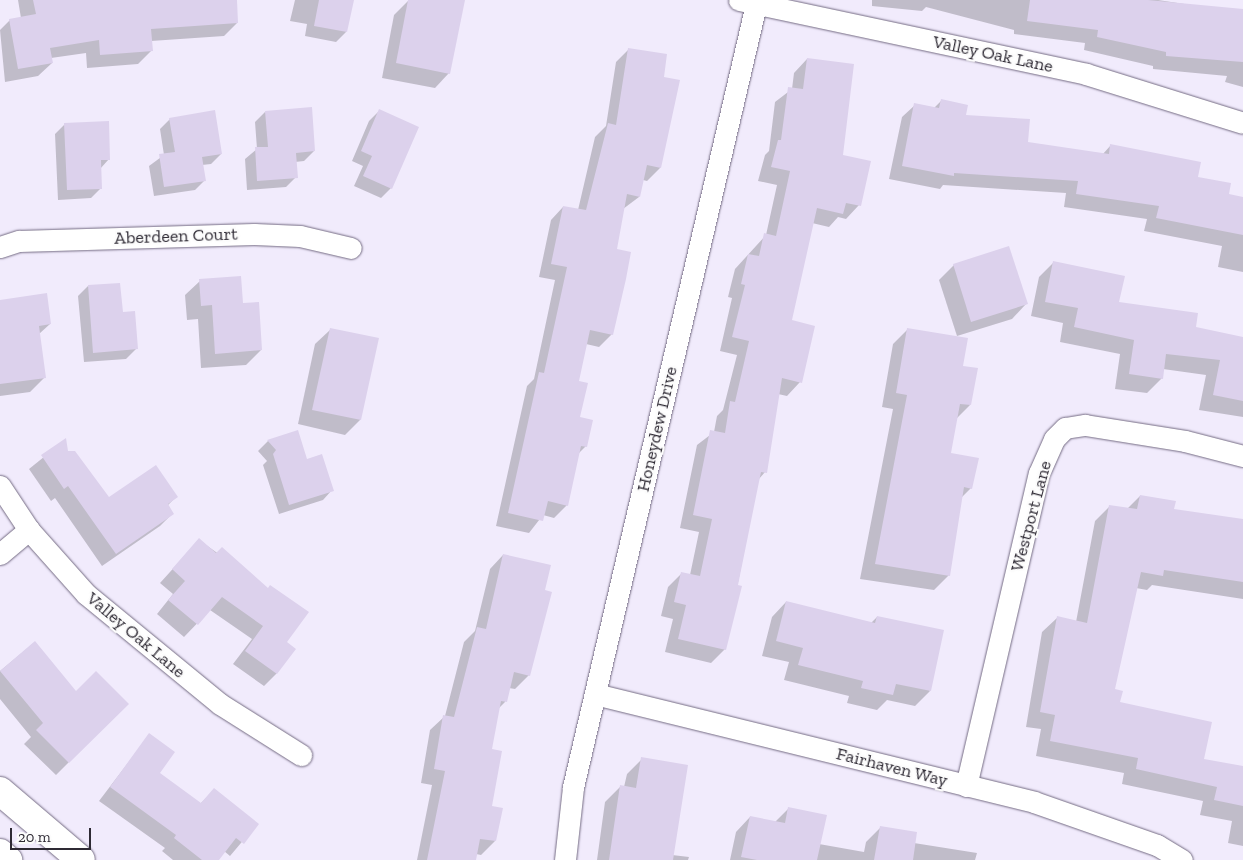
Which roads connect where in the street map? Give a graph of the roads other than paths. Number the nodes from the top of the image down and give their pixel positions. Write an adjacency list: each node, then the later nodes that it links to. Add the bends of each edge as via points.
1 (751, 1): 2 (street, Valley Oak Lane, via 1086,74); 9 (street, Honeydew Drive)
2 (1243, 123)
3 (0, 246): 4 (street, Aberdeen Court, via 19,240 254,234 300,236)
4 (351, 248)
5 (1243, 456): 11 (street, Westport Lane, via 1185,440 1085,425 1065,428 1054,439 1039,473)
6 (0, 486): 7 (street, Valley Oak Lane)
7 (29, 530): 8 (street); 10 (street, Valley Oak Lane, via 86,594 148,648 220,704)
8 (0, 554)
9 (595, 694): 11 (street, Fairhaven Way); 16 (street, Honeydew Drive, via 573,787)
10 (300, 755)
11 (966, 786): 17 (street, Fairhaven Way, via 1062,812 1157,845)
12 (0, 791): 15 (main road)
13 (0, 853): 14 (main road)
14 (8, 860)
15 (81, 860)
16 (565, 860)
17 (1182, 860)

